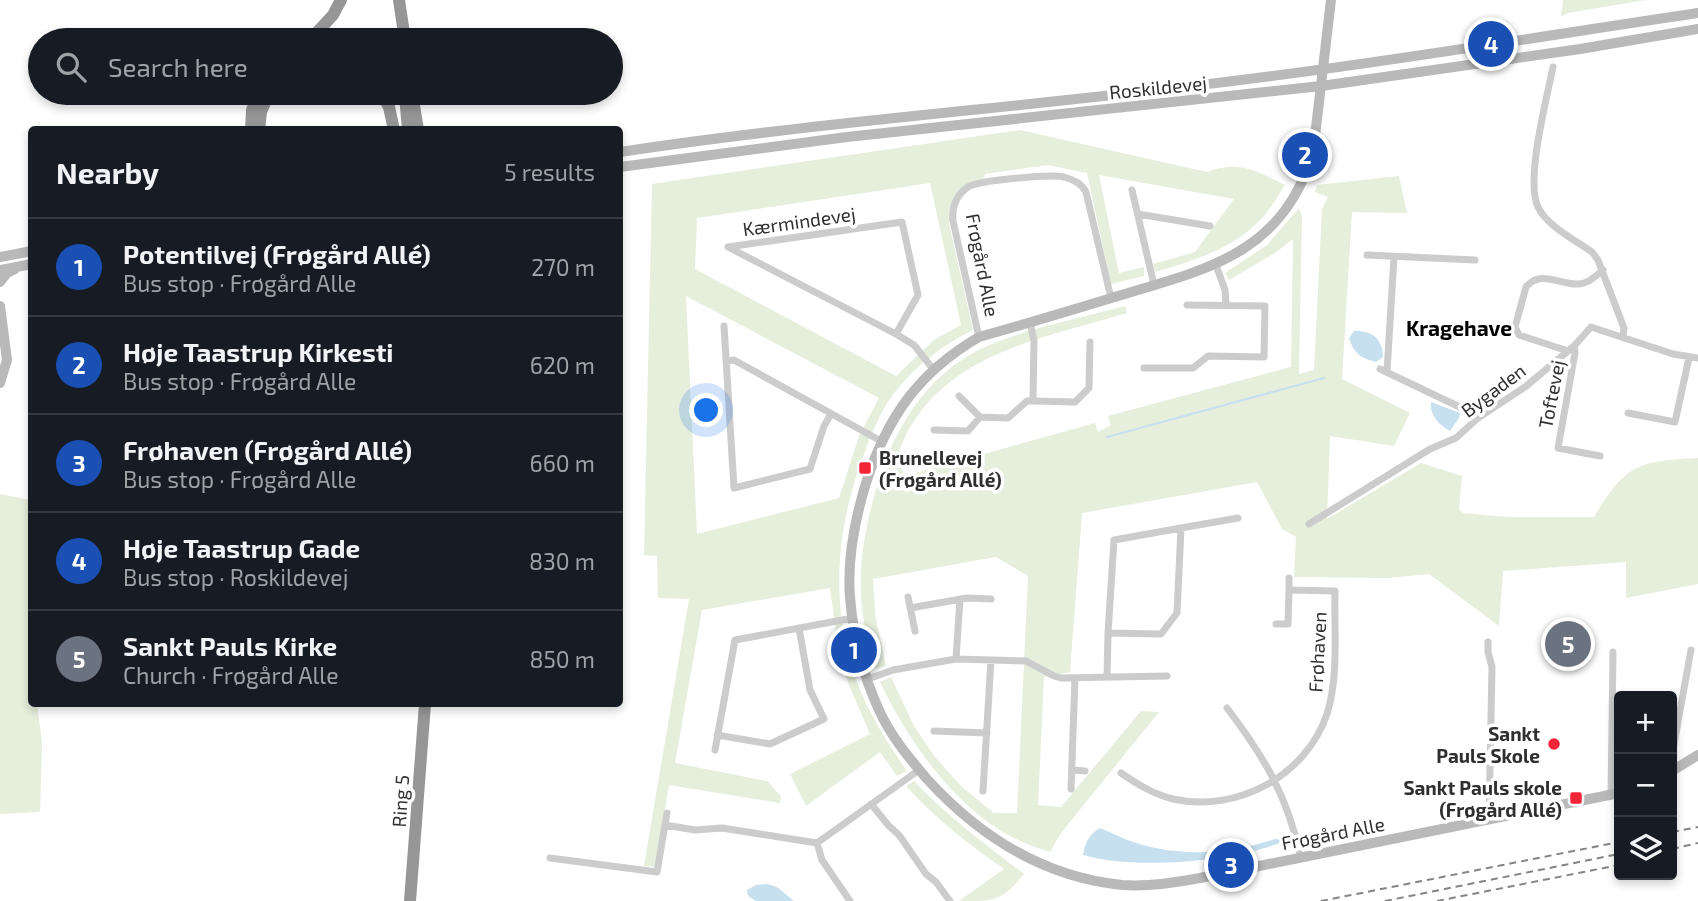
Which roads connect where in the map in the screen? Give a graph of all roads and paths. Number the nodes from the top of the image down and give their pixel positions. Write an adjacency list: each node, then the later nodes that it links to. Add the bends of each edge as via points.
1 (341, 0): 6 (highway)
2 (393, 0): 7 (highway)
3 (398, 0): 8 (highway)
4 (1331, 0): 11 (main road, Frøgård Alle)
5 (1698, 13): 11 (main road, Roskildevej)
6 (321, 28)
7 (396, 28)
8 (403, 28)
9 (1698, 29): 12 (main road, Roskildevej)
10 (1553, 67): 38 (street, via 1534,169 1534,196 1543,215 1592,252)
11 (1323, 68): 12 (main road, Frøgård Alle); 23 (main road, Roskildevej)
12 (1321, 86): 24 (main road, Roskildevej, via 847,137); 35 (main road, Frøgård Alle, via 1313,153 1296,193 1258,238)
13 (254, 105): 18 (highway)
14 (264, 105): 19 (highway)
15 (388, 105): 20 (highway)
16 (406, 105): 21 (highway)
17 (414, 105): 22 (highway)
18 (251, 126)
19 (259, 126)
20 (393, 126)
21 (408, 126)
22 (417, 126)
23 (623, 152)
24 (623, 167)
25 (1132, 190): 26 (street)
26 (1138, 214): 27 (street); 40 (street)
27 (1210, 226)
28 (0, 248): 29 (main road)
29 (26, 252): 31 (main road)
30 (1367, 255): 32 (street)
31 (0, 257)
32 (1394, 257): 33 (street); 63 (street, via 1384,370)
33 (1475, 260)
34 (28, 265): 36 (main road)
35 (1216, 265): 40 (main road, Frøgård Alle); 43 (street)
36 (20, 266): 37 (main road); 39 (main road)
37 (0, 270)
38 (1603, 270): 48 (street); 51 (street, via 1580,284 1542,277 1526,287 1515,327 1519,335)
39 (0, 282)
40 (1154, 285): 41 (main road, Frøgård Alle)
41 (1111, 298): 45 (main road, Frøgård Alle); 49 (street, Frøgård Alle, via 1082,186 1051,175 978,183 961,193 953,211)
42 (1187, 305): 43 (street)
43 (1226, 305): 55 (street, via 1265,306 1264,357 1208,356 1193,368)
44 (0, 306): 57 (main road, via 7,360)
45 (1030, 323): 49 (main road, Frøgård Alle); 59 (street)
46 (724, 326): 54 (street)
47 (896, 334): 47 (street, Kærmindevej, via 737,251 728,247 902,222 918,295); 56 (street, Kærmindevej, via 914,345)
48 (1623, 336): 51 (street, Bygaden, via 1591,327); 52 (street, Bygaden)
49 (979, 337): 56 (main road, Frøgård Alle)
50 (1090, 342): 59 (street, via 1089,388 1075,402)
51 (1571, 348): 63 (street, Bygaden); 66 (street, Toftevej, via 1575,353 1558,447)
52 (1689, 358): 53 (street, Bygaden); 60 (street, via 1675,422)
53 (1698, 358)
54 (726, 361): 61 (street, via 734,360); 61 (street, via 734,488 810,469)
55 (1144, 368)
56 (933, 369): 65 (main road, Frøgård Alle, via 907,397)
57 (0, 383)
58 (960, 396): 62 (street)
59 (1033, 401): 62 (street, via 1008,418)
60 (1628, 413)
61 (831, 414): 65 (street)
62 (981, 417): 64 (street, via 968,431)
63 (1478, 418): 68 (street, Bygaden, via 1452,440)
64 (934, 430)
65 (881, 441): 78 (main road, Frøgård Alle, via 855,527 849,574)
66 (1600, 456)
67 (1238, 518): 69 (street)
68 (1309, 524)
69 (1181, 528): 82 (street, via 1114,540); 82 (street, via 1177,612 1161,634)
70 (1289, 578): 72 (street, Frøhaven)
71 (1336, 581): 73 (street, Frøhaven)
72 (1289, 590): 73 (street, Frøhaven); 79 (street, Frøhaven, via 1288,624)
73 (1335, 591): 106 (street, Frøhaven, via 1328,710 1314,742)
74 (908, 597): 77 (street)
75 (960, 599): 76 (street); 77 (street); 86 (street)
76 (991, 599)
77 (910, 608): 81 (street)
78 (853, 618): 80 (street); 91 (main road, Frøgård Alle)
79 (1276, 624)
80 (799, 628): 96 (street, via 735,640); 96 (street, via 810,690 824,719 770,744)
81 (915, 631)
82 (1108, 633): 89 (street)
83 (1488, 642): 112 (street, via 1492,667)
84 (1691, 650): 99 (street)
85 (1614, 652): 98 (street, Frøgård Alle)
86 (957, 659): 87 (street); 91 (street)
87 (991, 660): 90 (street, via 1026,661 1054,676); 95 (street)
88 (1167, 676): 89 (street)
89 (1107, 677): 90 (street)
90 (1075, 678): 103 (street)
91 (868, 679): 102 (main road, Frøgård Alle, via 879,710)
92 (425, 707): 117 (highway, Ring 5)
93 (1227, 708): 106 (street)
94 (934, 731): 95 (street)
95 (987, 733): 108 (street)
96 (717, 735): 97 (street)
97 (715, 750)
98 (1615, 754)
99 (1672, 754)
100 (1698, 755): 101 (main road)
101 (1677, 766)
102 (919, 770): 110 (street); 116 (main road, Frøgård Alle, via 979,828 1012,851 1093,880 1123,885 1172,883)
103 (1072, 770): 104 (street); 107 (street)
104 (1085, 771)
105 (1121, 773): 106 (street, Frøhaven, via 1150,791 1188,801 1230,799)
106 (1276, 780): 116 (street)
107 (1071, 789)
108 (983, 791)
109 (1614, 794): 112 (main road, Frøgård Alle)
110 (871, 804): 114 (street); 119 (street)
111 (667, 813): 113 (street)
112 (1489, 820): 116 (main road, Frøgård Alle)
113 (665, 825): 114 (street, via 722,828); 115 (street, via 657,872)
114 (817, 843): 118 (street, via 822,860)
115 (551, 858)
116 (1301, 858)
117 (410, 901)
118 (850, 901)
119 (950, 901)

